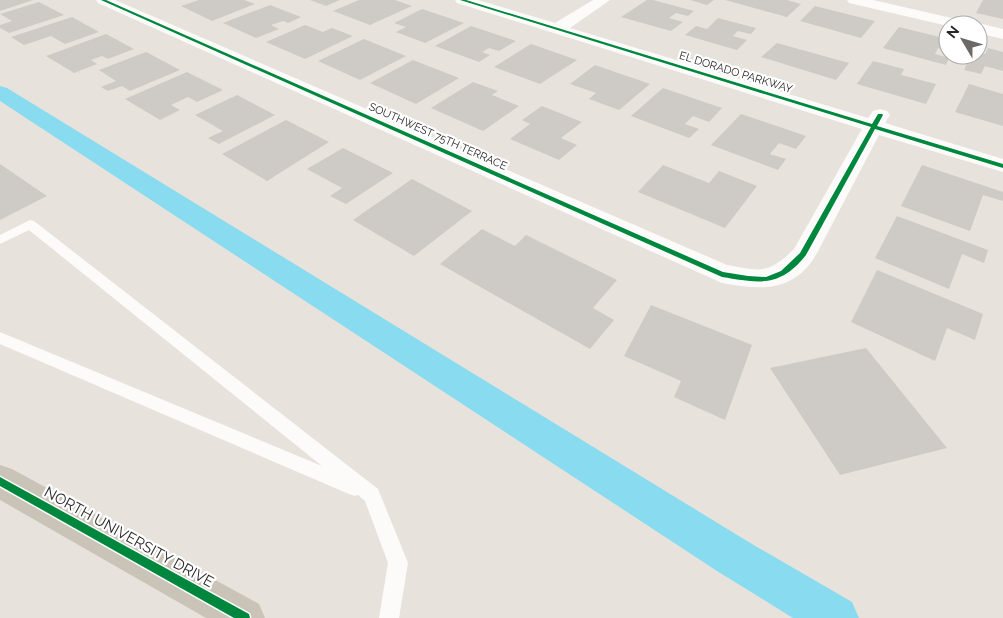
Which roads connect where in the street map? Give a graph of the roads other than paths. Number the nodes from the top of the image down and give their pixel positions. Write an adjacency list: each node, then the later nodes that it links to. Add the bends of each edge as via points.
1 (102, 0): 12 (street, SOUTHWEST 75TH TERRACE, via 722,274 768,281 788,270 803,254)
2 (462, 0): 9 (street, EL DORADO PARKWAY)
3 (494, 0): 9 (street, EL DORADO PARKWAY)
4 (603, 0): 9 (street)
5 (854, 0): 7 (street)
6 (937, 0): 7 (street)
7 (927, 17): 8 (street)
8 (938, 19)
9 (562, 25): 12 (street, EL DORADO PARKWAY)
10 (988, 30): 11 (street)
11 (1003, 34)
12 (877, 121): 13 (street, EL DORADO PARKWAY); 14 (street, EL DORADO PARKWAY)
13 (1003, 150)
14 (1003, 166)
15 (0, 240): 18 (lane, via 30,224)
16 (0, 338): 18 (lane)
17 (0, 481): 19 (main road, NORTH UNIVERSITY DRIVE)
18 (372, 495): 20 (lane, via 398,563)
19 (245, 618)
20 (389, 618)

